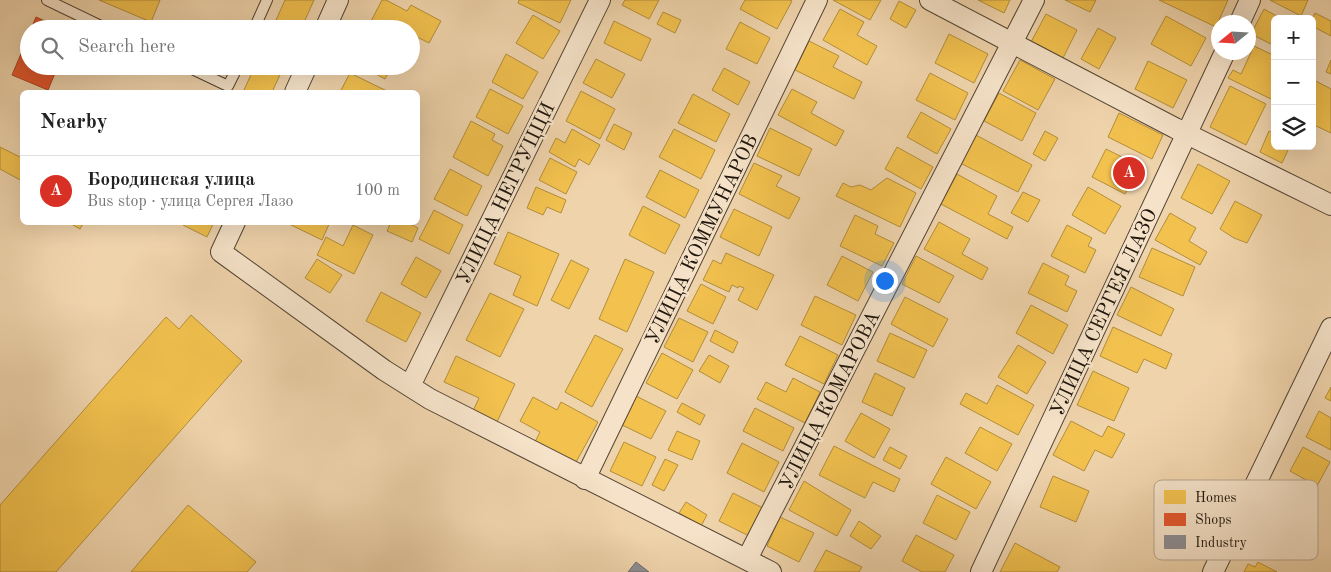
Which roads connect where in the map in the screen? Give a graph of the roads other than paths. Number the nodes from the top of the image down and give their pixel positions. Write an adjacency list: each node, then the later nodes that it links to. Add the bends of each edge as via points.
1 (47, 0): 10 (lane)
2 (268, 0): 11 (lane)
3 (338, 0): 12 (street)
4 (600, 0): 23 (street, УЛИЦА НЕГРУЦЦИ)
5 (817, 0): 24 (street, УЛИЦА КОММУНАРОВ)
6 (930, 0): 13 (street)
7 (1034, 0): 13 (street, УЛИЦА КОМАРОВА)
8 (1250, 0): 9 (street)
9 (1243, 15)
10 (88, 20)
11 (258, 20)
12 (329, 20)
13 (1013, 42): 19 (street); 26 (street, УЛИЦА КОМАРОВА)
14 (1221, 60): 19 (street, УЛИЦА СЕРГЕЯ ЛАЗО)
15 (205, 75): 16 (lane, via 228,86)
16 (234, 75)
17 (303, 75): 18 (street)
18 (296, 90)
19 (1186, 134): 20 (street); 29 (street, УЛИЦА СЕРГЕЯ ЛАЗО)
20 (1329, 197)
21 (234, 225): 23 (street, via 221,252)
22 (1331, 328): 25 (street)
23 (410, 386): 24 (street)
24 (585, 479): 26 (street)
25 (1257, 480)
26 (747, 559): 28 (street)
27 (1219, 560): 30 (street)
28 (771, 572)
29 (981, 572)
30 (1213, 572)

